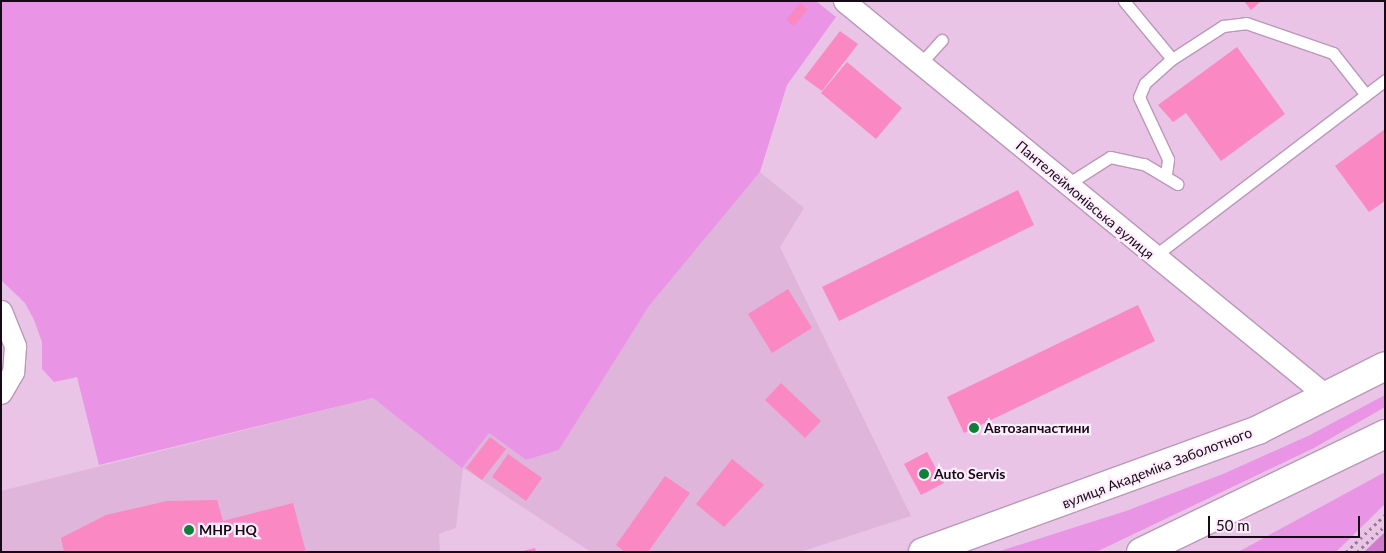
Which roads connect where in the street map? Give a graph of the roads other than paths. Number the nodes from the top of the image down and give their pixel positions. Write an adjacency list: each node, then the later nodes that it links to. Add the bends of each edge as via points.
1 (844, 1): 5 (street, Пантелеймонівська вулиця)
2 (1124, 1): 4 (lane)
3 (942, 40): 5 (lane)
4 (1172, 59): 7 (lane, via 1223,26 1246,23 1333,53); 8 (lane, via 1146,83 1139,97 1168,159)
5 (921, 63): 10 (street, Пантелеймонівська вулиця)
6 (1385, 80): 7 (lane)
7 (1366, 94): 11 (lane)
8 (1166, 174): 9 (lane); 10 (lane, via 1110,157)
9 (1177, 184)
10 (1066, 185): 11 (street, Пантелеймонівська вулиця)
11 (1153, 257): 15 (street, Пантелеймонівська вулиця)
12 (1, 311): 14 (street, via 15,346 13,372)
13 (1385, 366): 15 (highway, вулиця Академіка Заболотного)
14 (1, 393)
15 (1328, 398): 18 (highway, вулиця Академіка Заболотного, via 1189,458)
16 (1385, 434): 17 (highway)
17 (1196, 527): 19 (highway); 20 (street)
18 (923, 552)
19 (1141, 552)
20 (1179, 552)

